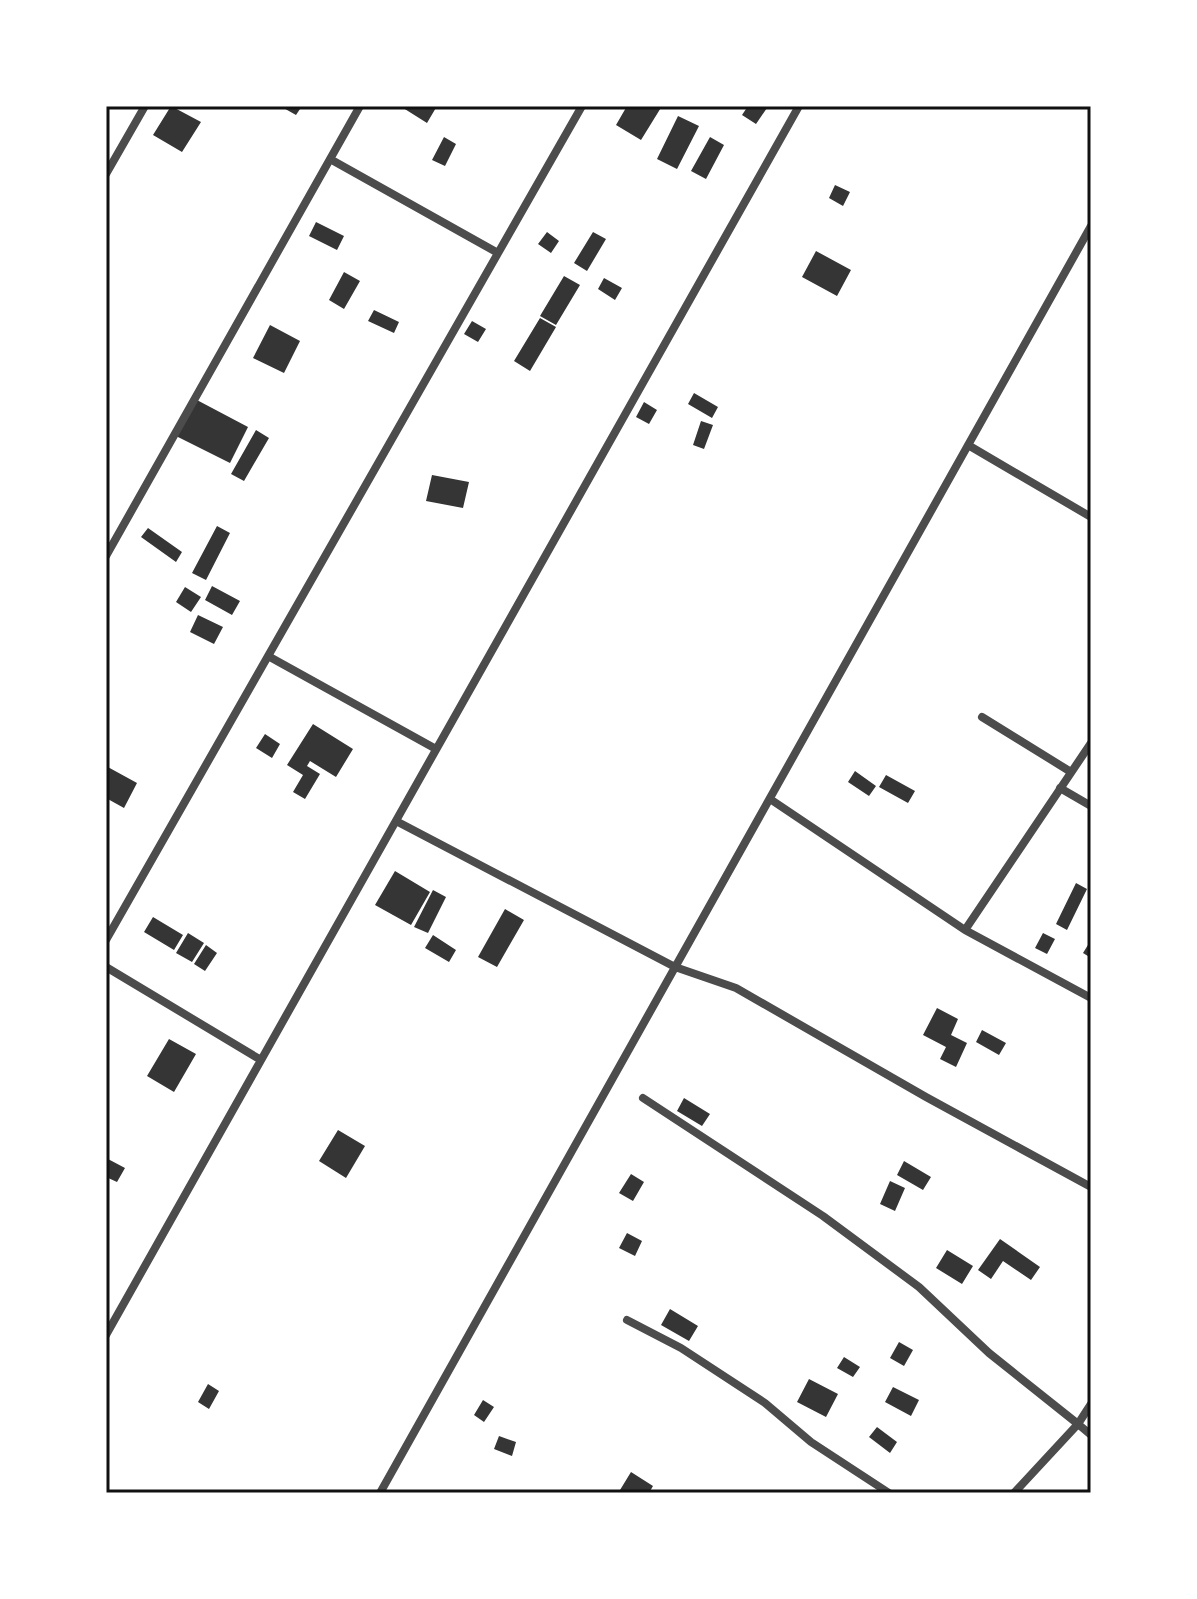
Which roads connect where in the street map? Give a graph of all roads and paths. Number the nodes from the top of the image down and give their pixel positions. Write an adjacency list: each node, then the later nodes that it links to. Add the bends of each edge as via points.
1 (145, 106): 6 (street)
2 (360, 106): 5 (street)
3 (582, 106): 8 (street)
4 (799, 106): 15 (street)
5 (330, 159): 8 (street); 11 (street)
6 (106, 174)
7 (1091, 226): 9 (street)
8 (498, 253): 12 (street)
9 (968, 445): 10 (street); 18 (street)
10 (1091, 517)
11 (106, 556)
12 (268, 656): 15 (street); 22 (street)
13 (982, 717): 16 (street)
14 (1091, 743): 16 (street)
15 (436, 749): 20 (street)
16 (1071, 772): 17 (street)
17 (1060, 788): 19 (street); 21 (street)
18 (770, 799): 21 (street); 24 (street)
19 (1091, 806)
20 (396, 821): 24 (street); 26 (street)
21 (965, 930): 25 (street)
22 (106, 940)
23 (106, 967): 26 (street)
24 (675, 967): 28 (street, via 736,988); 34 (street)
25 (1091, 998)
26 (261, 1060): 30 (street)
27 (643, 1098): 32 (street, via 823,1216 919,1287 989,1353)
28 (1091, 1187)
29 (627, 1320): 35 (street, via 765,1403 811,1442)
30 (106, 1335)
31 (1091, 1404): 32 (street)
32 (1078, 1424): 33 (street); 36 (street)
33 (1091, 1435)
34 (380, 1493)
35 (889, 1493)
36 (1014, 1493)

